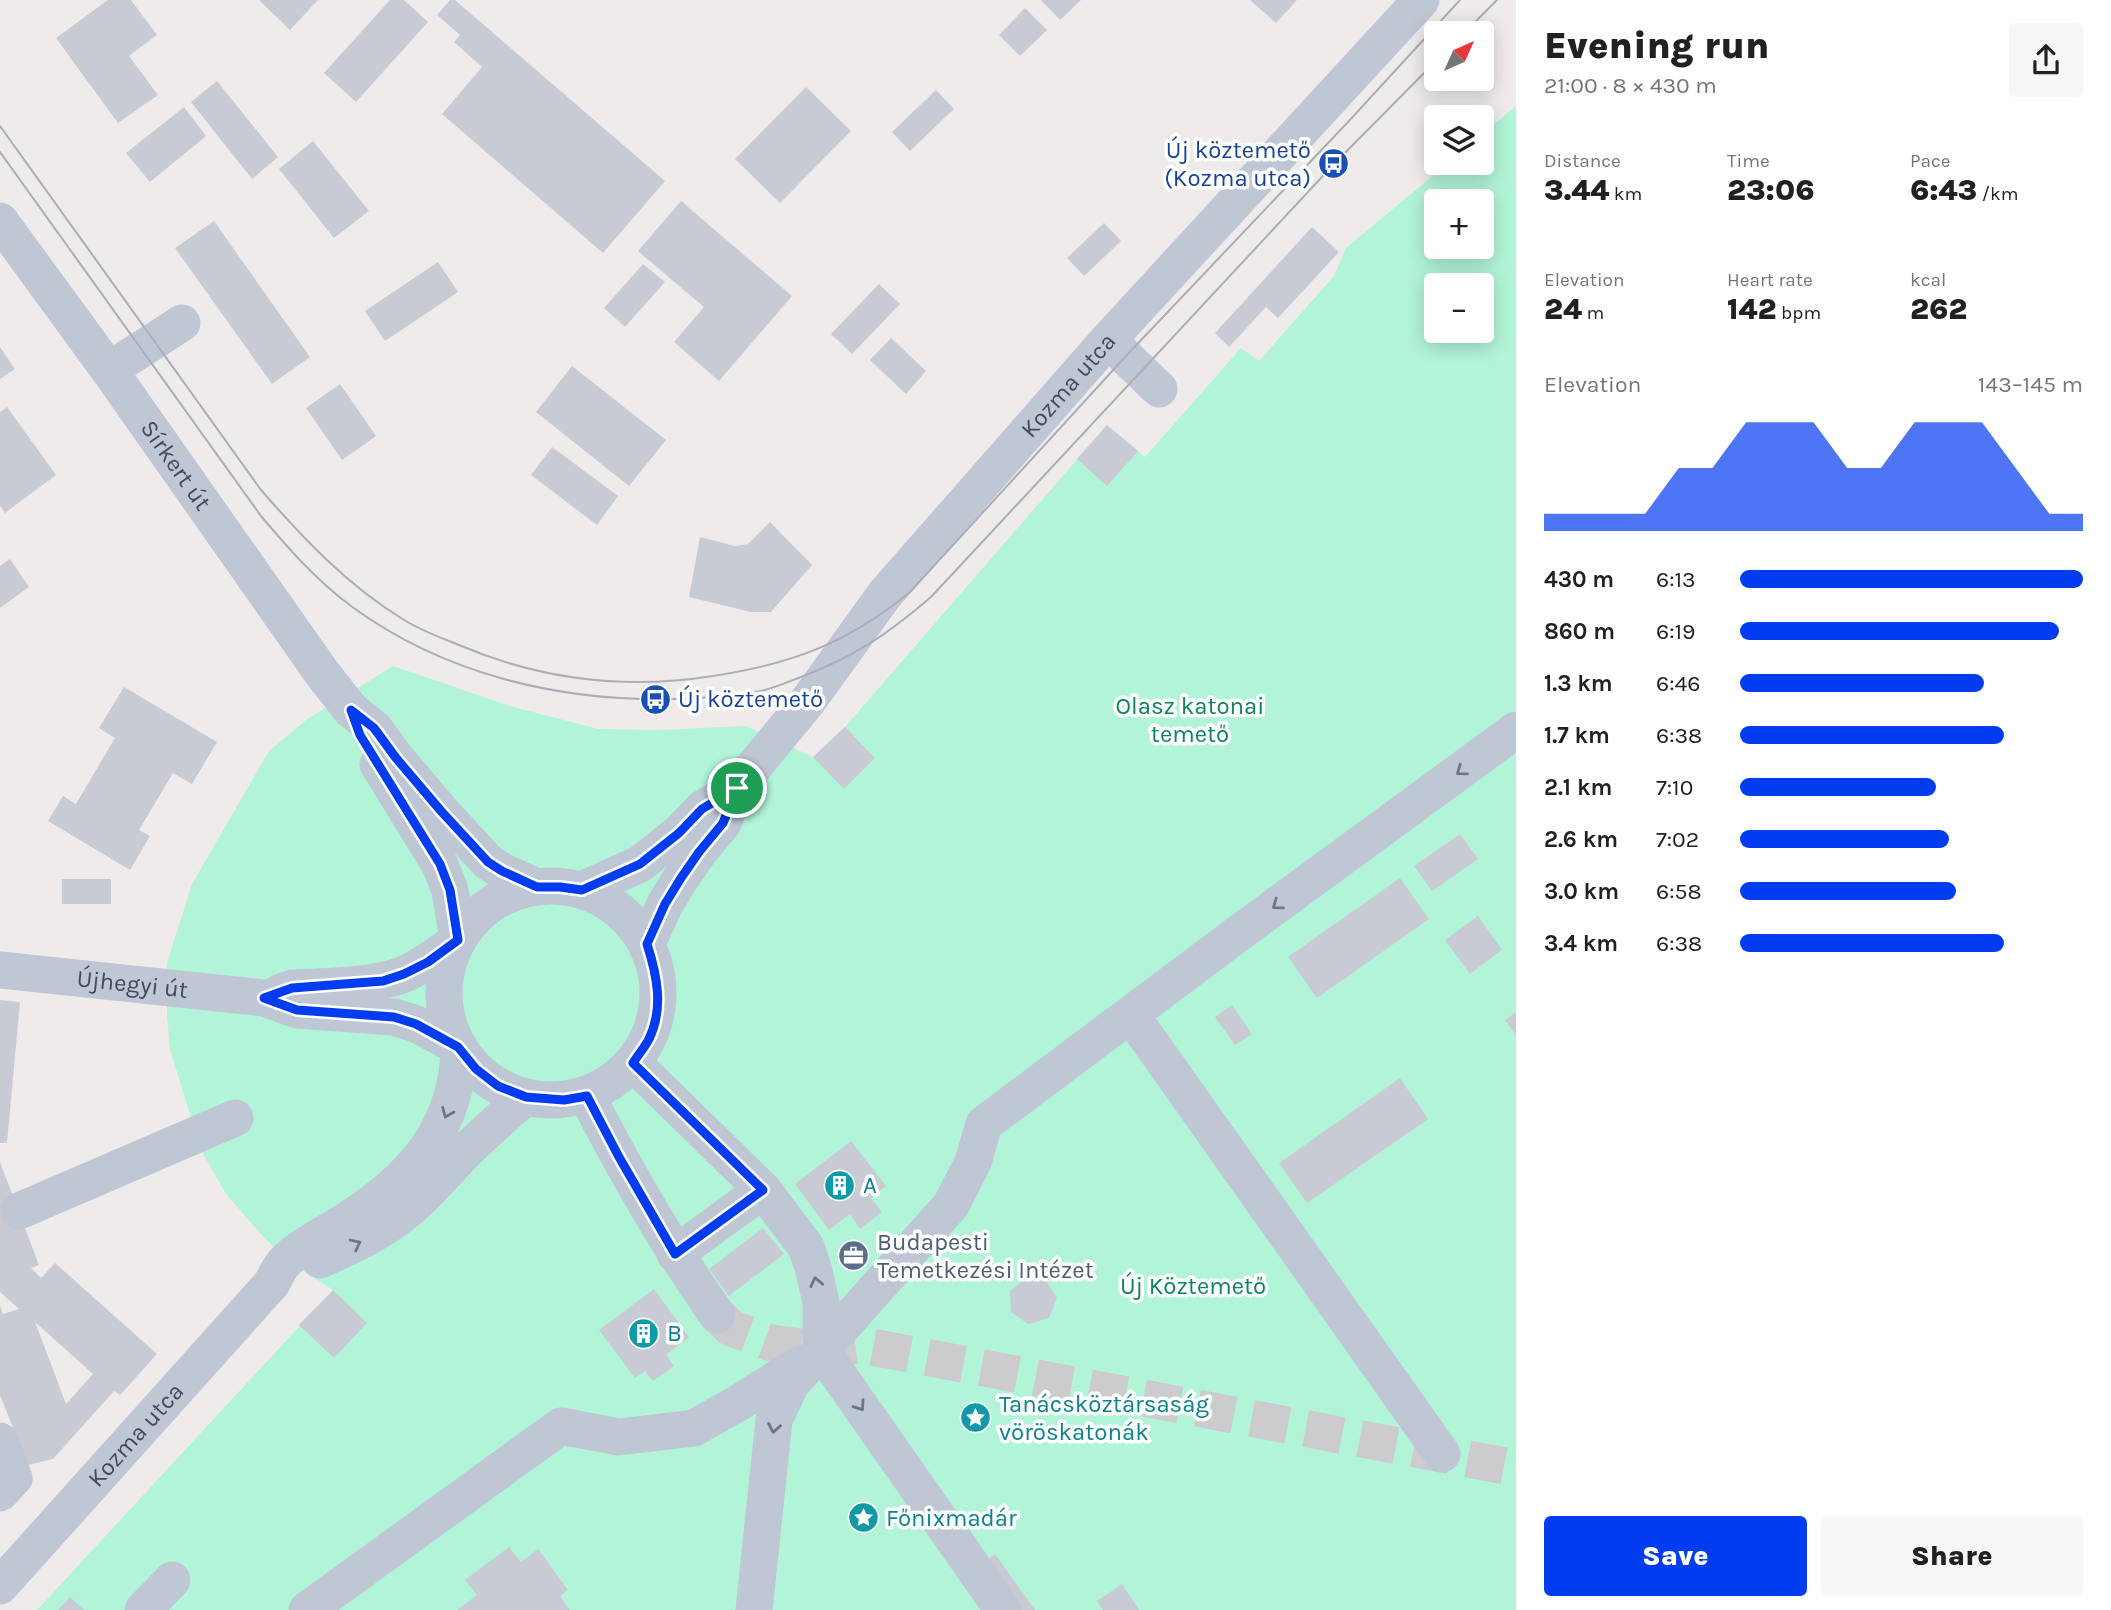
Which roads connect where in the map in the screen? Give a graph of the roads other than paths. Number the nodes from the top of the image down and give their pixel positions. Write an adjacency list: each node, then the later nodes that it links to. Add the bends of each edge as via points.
1 (1421, 0): 4 (street, Kozma utca)
2 (0, 221): 5 (street, Sírkert út)
3 (182, 323): 5 (street)
4 (1108, 340): 6 (street); 9 (street, Kozma utca, via 885,594 808,701)
5 (109, 370): 7 (street, Sírkert út)
6 (1160, 389)
7 (351, 710): 10 (street, Sírkert út, via 374,728 488,862); 12 (street, Sírkert út, via 360,735 440,864 450,890)
8 (1516, 730): 16 (street, one-way to 16)
9 (737, 788): 11 (street, Kozma utca, via 702,809 640,864); 13 (street, Kozma utca, via 723,823 681,878)
10 (537, 887): 11 (street, Kozma utca); 12 (street, Kozma utca, via 495,901)
11 (582, 890): 13 (street, Kozma utca, via 630,917)
12 (458, 940): 15 (street, Újhegyi út, via 428,962 383,981 292,988); 17 (street, Kozma utca, via 448,962 442,1004)
13 (647, 944): 18 (street, Kozma utca, via 656,970 656,1016 649,1039)
14 (0, 970): 15 (street, Újhegyi út)
15 (264, 998): 17 (street, Újhegyi út, via 297,1010 394,1017)
16 (1131, 1015): 27 (street, via 984,1124 973,1162 951,1205); 29 (street)
17 (458, 1047): 20 (street, Kozma utca, via 498,1086); 25 (street, Kozma utca, one-way to 25, via 457,1078 448,1111 424,1153 376,1200 284,1263)
18 (633, 1063): 19 (street, Kozma utca); 22 (street)
19 (587, 1096): 20 (street, Kozma utca, via 564,1100); 24 (street)
20 (526, 1097): 25 (street, Kozma utca, one-way to 20, via 358,1243 408,1211)
21 (235, 1118): 23 (street)
22 (763, 1190): 24 (street); 27 (street, one-way to 22, via 821,1302 810,1257)
23 (19, 1211)
24 (675, 1254): 26 (street)
25 (272, 1283): 32 (street, Kozma utca)
26 (718, 1315)
27 (821, 1350): 34 (street, via 694,1427 619,1437 561,1426); 35 (street, one-way to 35, via 790,1384 774,1420); 36 (street, one-way to 36)
28 (0, 1441): 30 (street, via 14,1478)
29 (1442, 1454)
30 (0, 1493)
31 (172, 1580): 33 (street)
32 (0, 1586)
33 (143, 1610)
34 (307, 1610)
35 (754, 1610)
36 (1003, 1610)

